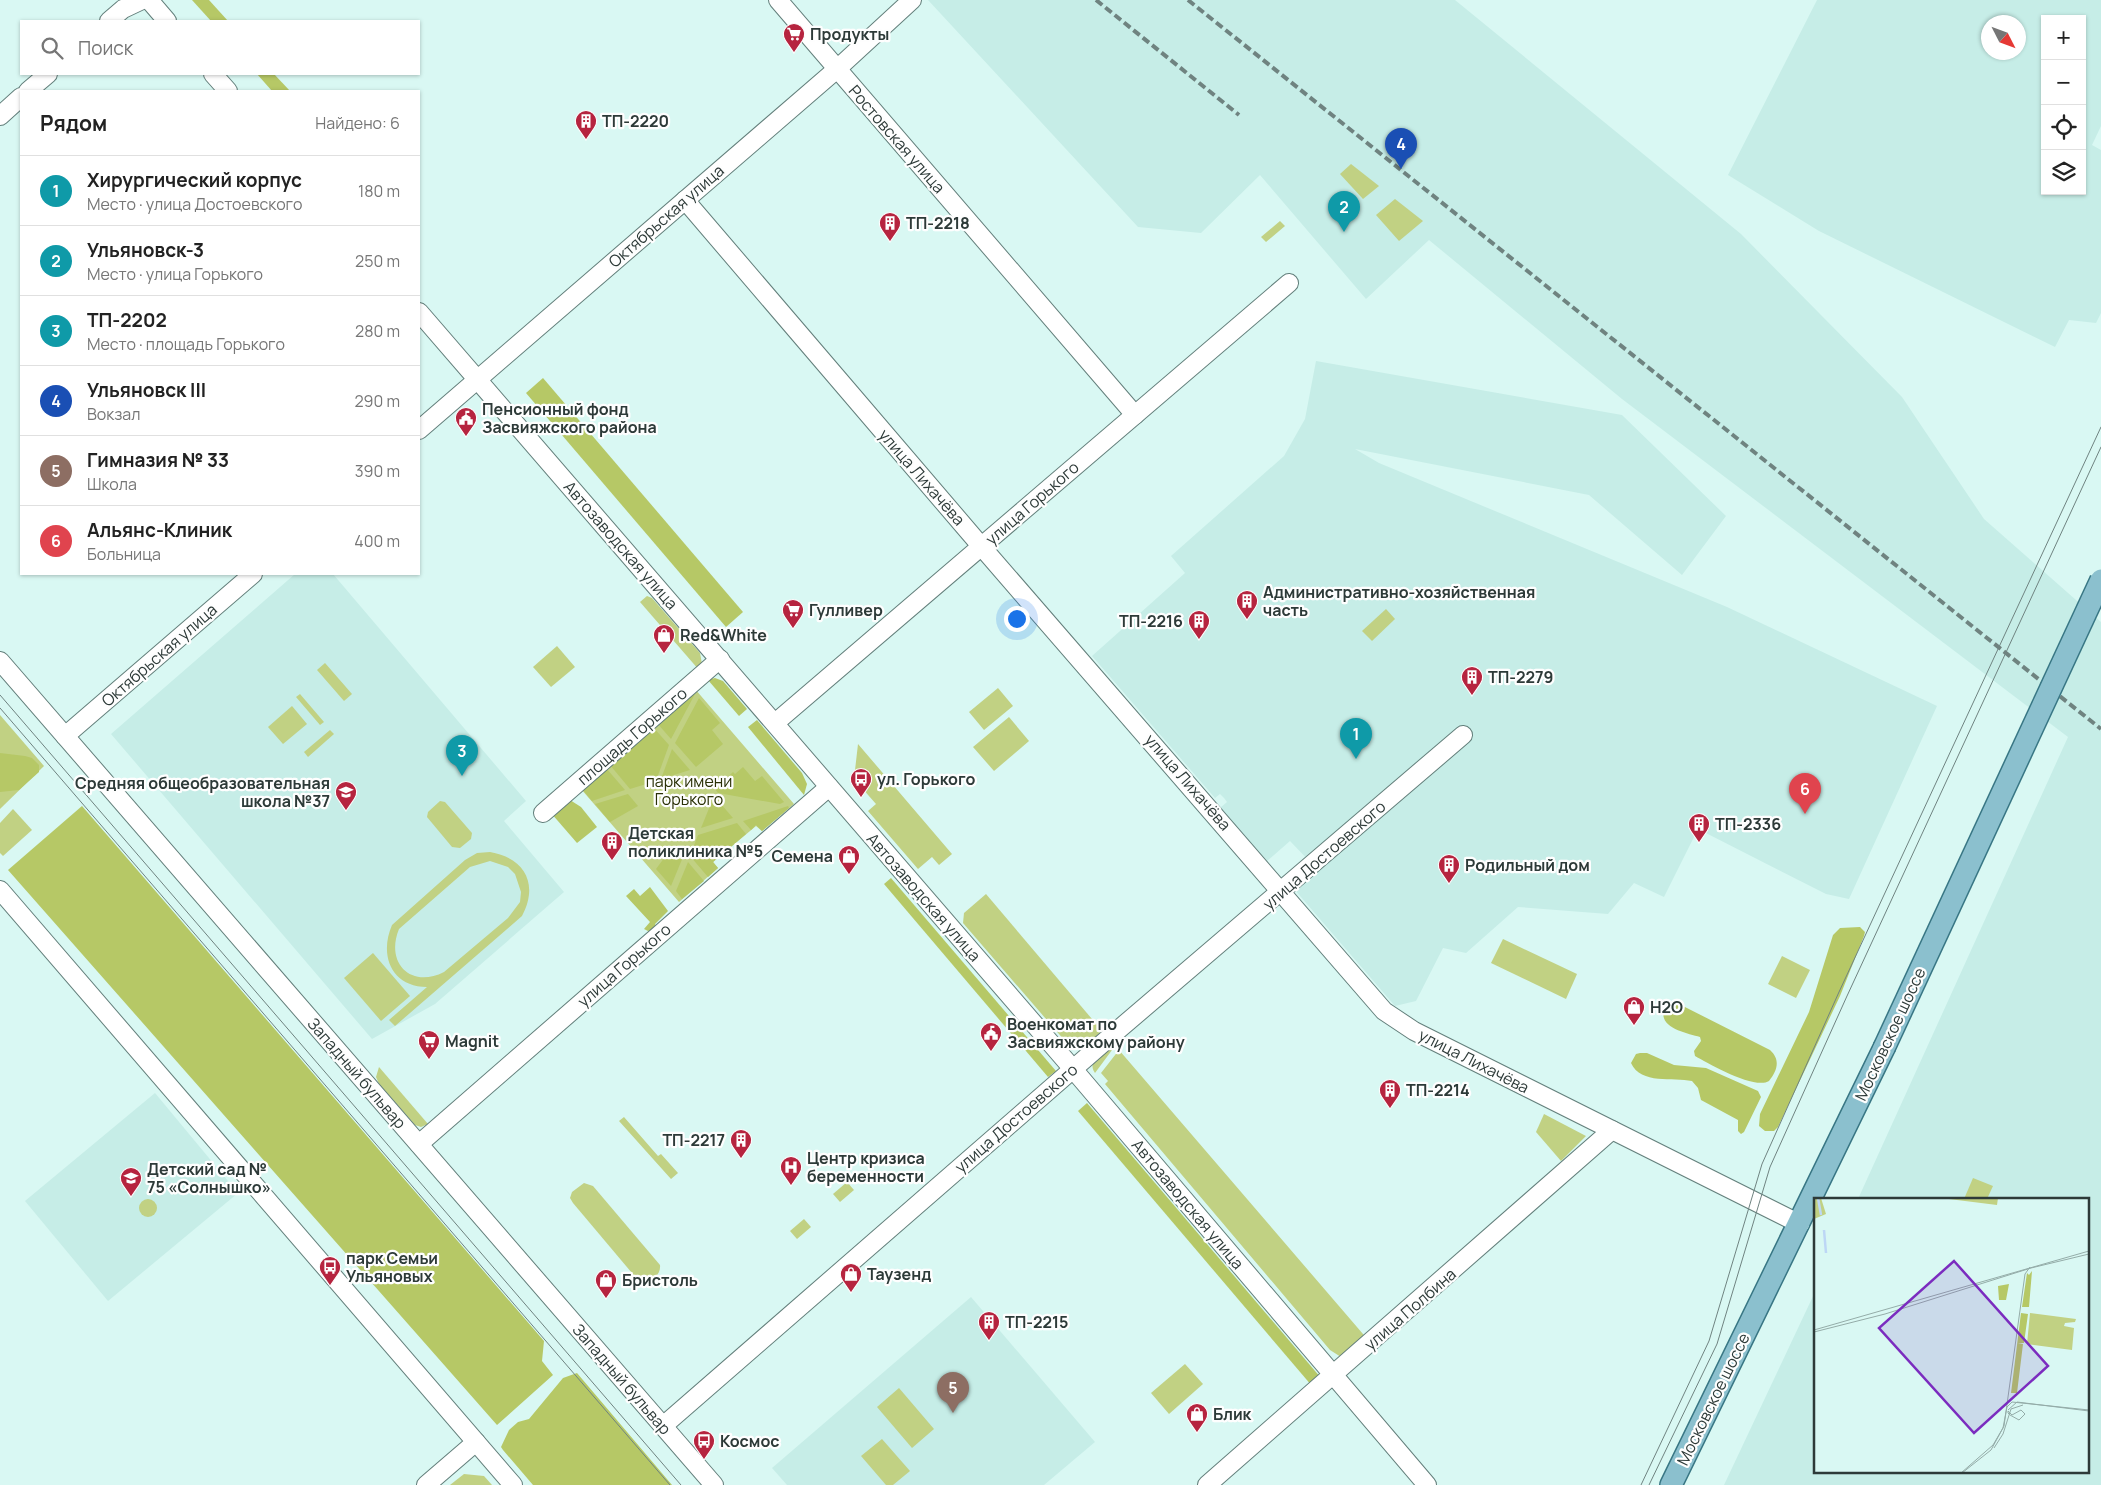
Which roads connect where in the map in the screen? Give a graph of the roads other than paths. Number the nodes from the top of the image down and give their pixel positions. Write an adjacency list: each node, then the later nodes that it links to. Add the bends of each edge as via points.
1 (142, 0): 5 (street)
2 (149, 0): 6 (street)
3 (778, 0): 7 (street, Ростовская улица)
4 (912, 0): 7 (street, Октябрьская улица)
5 (110, 20)
6 (166, 20)
7 (837, 69): 14 (street, Октябрьская улица); 18 (street, Ростовская улица)
8 (47, 75): 10 (street)
9 (214, 75): 11 (street)
10 (29, 90)
11 (227, 90)
12 (20, 98): 13 (street)
13 (0, 116)
14 (685, 200): 17 (street, Октябрьская улица); 20 (street, улица Лихачёва)
15 (1290, 283): 18 (street, улица Горького)
16 (420, 313): 17 (street, Автозаводская улица)
17 (478, 379): 19 (street, Октябрьская улица); 23 (street, Автозаводская улица)
18 (1135, 415): 20 (street, улица Горького)
19 (420, 429)
20 (981, 546): 25 (street, улица Горького); 31 (street, улица Лихачёва)
21 (251, 575): 27 (street, Октябрьская улица)
22 (2101, 580): 35 (main road, Московское шоссе, bridge)
23 (720, 659): 25 (street, Автозаводская улица); 29 (street, площадь Горького)
24 (0, 662): 27 (street, Западный бульвар)
25 (775, 723): 28 (street, Автозаводская улица)
26 (1463, 735): 31 (street, улица Достоевского)
27 (65, 736): 34 (street, Западный бульвар)
28 (829, 787): 32 (street, Автозаводская улица); 34 (street, улица Горького)
29 (543, 813)
30 (0, 890): 38 (street)
31 (1282, 890): 32 (street, улица Достоевского); 33 (street, улица Лихачёва, via 1384,1011 1403,1025)
32 (1073, 1068): 36 (street, Автозаводская улица); 37 (street, улица Достоевского)
33 (1612, 1130): 35 (street, улица Лихачёва); 36 (street, улица Полбина)
34 (419, 1144): 37 (street, Западный бульвар)
35 (1800, 1224): 44 (main road, Московское шоссе)
36 (1334, 1376): 42 (street, улица Полбина); 43 (street, Автозаводская улица)
37 (663, 1426): 41 (street, Западный бульвар)
38 (476, 1442): 39 (street); 40 (street)
39 (426, 1485)
40 (513, 1485)
41 (714, 1485)
42 (1207, 1485)
43 (1427, 1485)
44 (1671, 1485)

